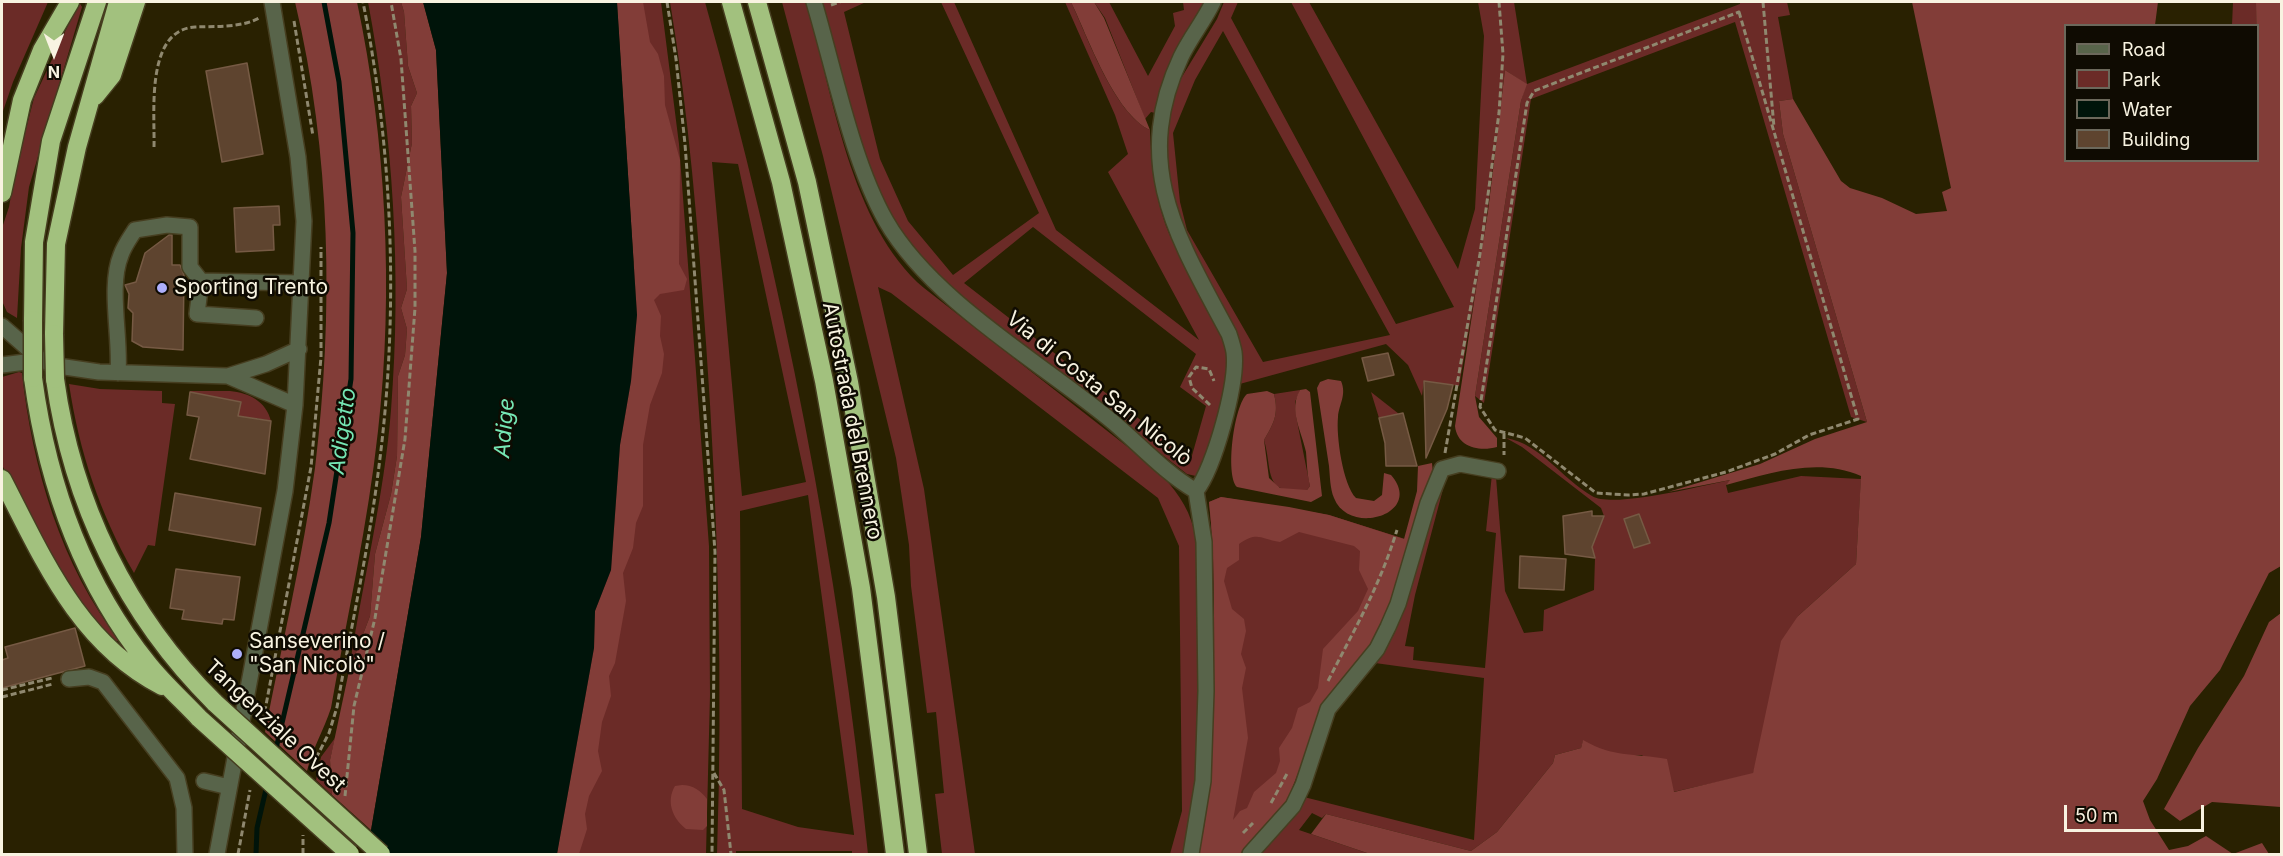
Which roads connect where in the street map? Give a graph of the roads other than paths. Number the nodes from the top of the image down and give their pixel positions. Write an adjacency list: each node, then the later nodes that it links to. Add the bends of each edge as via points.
1 (69, 2): 11 (highway, via 42,50 22,100)
2 (97, 2): 26 (highway, Tangenziale Ovest, bridge, via 51,141 34,242 33,378 50,468 84,560 133,643)
3 (118, 2): 10 (highway, Tangenziale Ovest)
4 (136, 2): 10 (highway, via 112,75)
5 (731, 2): 33 (highway, Autostrada del Brennero, via 780,182 824,381 861,588)
6 (758, 2): 34 (highway, Autostrada del Brennero, via 807,182 849,382 886,597)
7 (814, 2): 24 (street, Via di Costa San Nicolò, via 864,171 886,221 912,258 946,293)
8 (1213, 2): 24 (street, via 1180,58 1161,123 1158,162 1176,233 1229,334 1234,352 1222,425 1206,479)
9 (273, 6): 13 (street, via 298,157 304,221)
10 (90, 102): 32 (highway, Tangenziale Ovest, bridge, via 56,244 55,379 64,435 80,489 117,573 164,648 215,703)
11 (2, 193)
12 (201, 281): 13 (street); 14 (street, via 197,314); 19 (street, via 190,267 190,227 167,225 135,230 120,256 116,286)
13 (301, 283): 16 (street)
14 (256, 318)
15 (2, 326): 17 (street)
16 (299, 349): 20 (street); 21 (street)
17 (41, 360): 18 (street); 19 (street, via 74,369)
18 (2, 366)
19 (118, 373): 20 (street)
20 (228, 376): 21 (street)
21 (295, 405): 28 (street, via 285,491)
22 (1498, 471): 36 (street, via 1460,464 1443,469 1388,627 1377,649 1328,709 1293,806)
23 (2, 478): 26 (highway, via 56,586 80,619 138,674)
24 (1196, 491): 35 (street, Via di Costa San Nicolò, via 1204,542 1206,691 1203,781)
25 (69, 680): 29 (street, via 89,677 104,682 177,778 184,808)
26 (174, 693): 31 (highway, Tangenziale Ovest, bridge)
27 (204, 781): 28 (street)
28 (230, 787): 30 (street)
29 (185, 855)
30 (217, 855)
31 (351, 855)
32 (381, 855)
33 (895, 855)
34 (918, 855)
35 (1191, 855)
36 (1250, 855)

